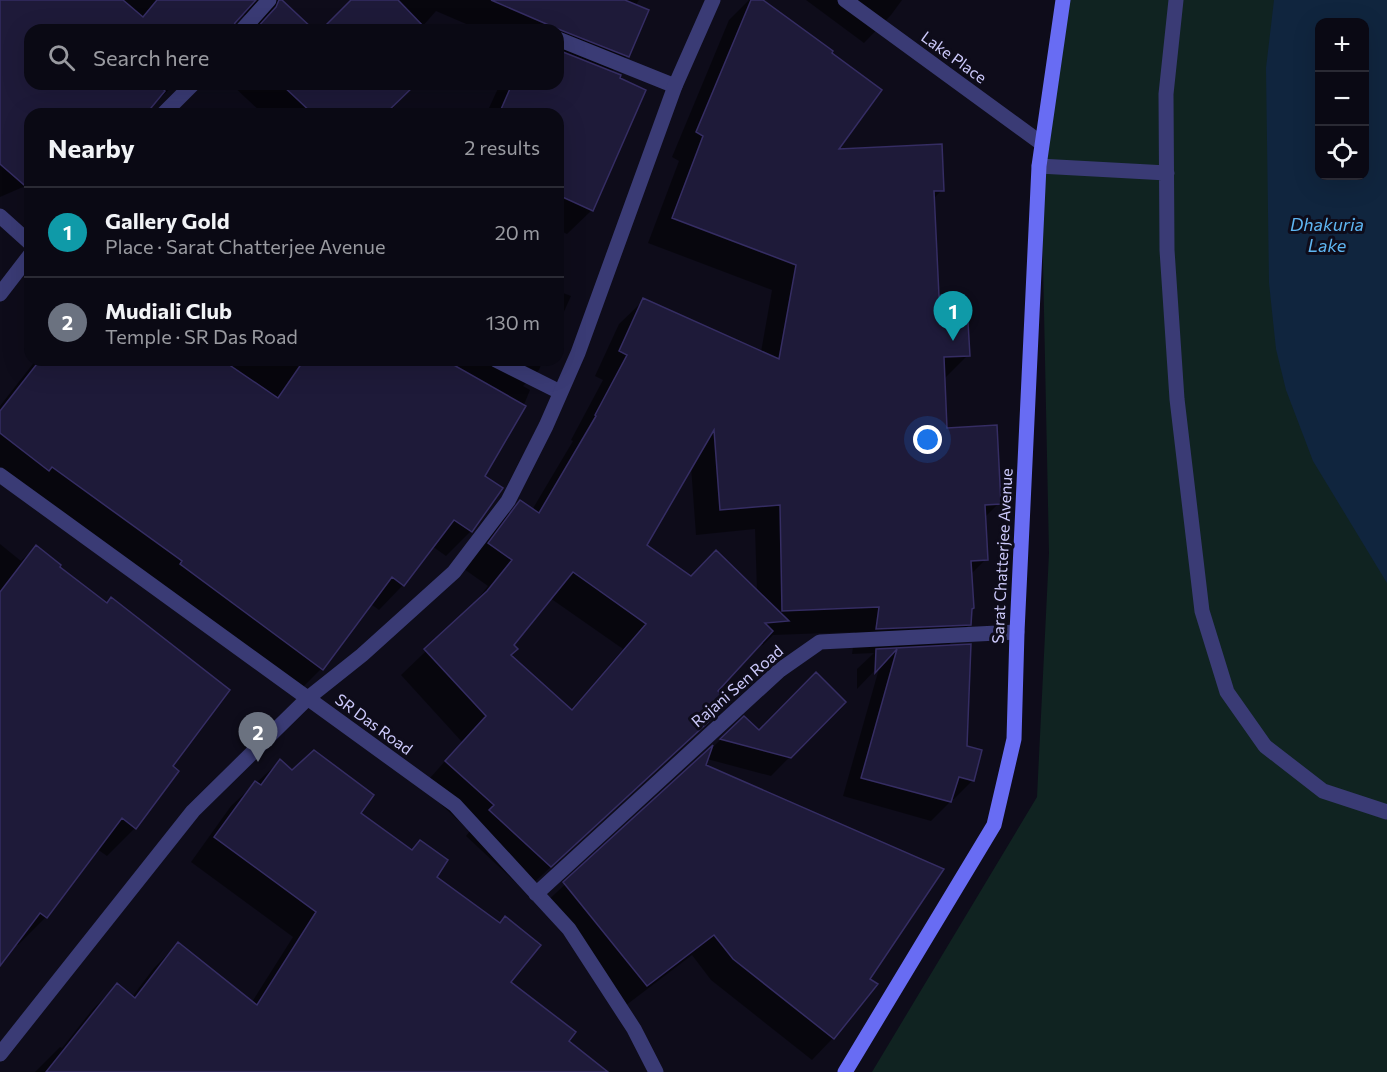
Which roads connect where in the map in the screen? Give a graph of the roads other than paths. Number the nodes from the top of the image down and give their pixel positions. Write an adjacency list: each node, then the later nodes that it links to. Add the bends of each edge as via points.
1 (269, 0): 6 (street)
2 (713, 0): 8 (street)
3 (845, 0): 11 (street, Lake Place)
4 (1063, 0): 11 (street, Sarat Chatterjee Avenue)
5 (1176, 0): 13 (street, via 1166,94)
6 (247, 24)
7 (564, 41): 8 (street)
8 (675, 86): 19 (street, via 578,353)
9 (187, 90): 10 (street)
10 (169, 108)
11 (1041, 143): 12 (street, Sarat Chatterjee Avenue)
12 (1039, 166): 13 (street); 21 (street, Sarat Chatterjee Avenue)
13 (1167, 173): 23 (street, via 1167,250 1177,399 1202,610 1227,692 1265,746 1323,791)
14 (0, 216): 15 (street)
15 (24, 238)
16 (24, 263): 17 (street)
17 (0, 294)
18 (508, 366): 19 (street)
19 (560, 392): 22 (street, via 508,501 454,572)
20 (0, 475): 22 (street, SR Das Road)
21 (1017, 632): 24 (street, Rajani Sen Road, via 820,642 780,670); 27 (street, Sarat Chatterjee Avenue, via 1014,739 994,825)
22 (308, 698): 24 (street, SR Das Road, via 455,806); 25 (street, via 193,811)
23 (1387, 812)
24 (536, 894): 26 (street, SR Das Road, via 569,929 634,1029)
25 (0, 1054)
26 (656, 1072)
27 (845, 1072)

